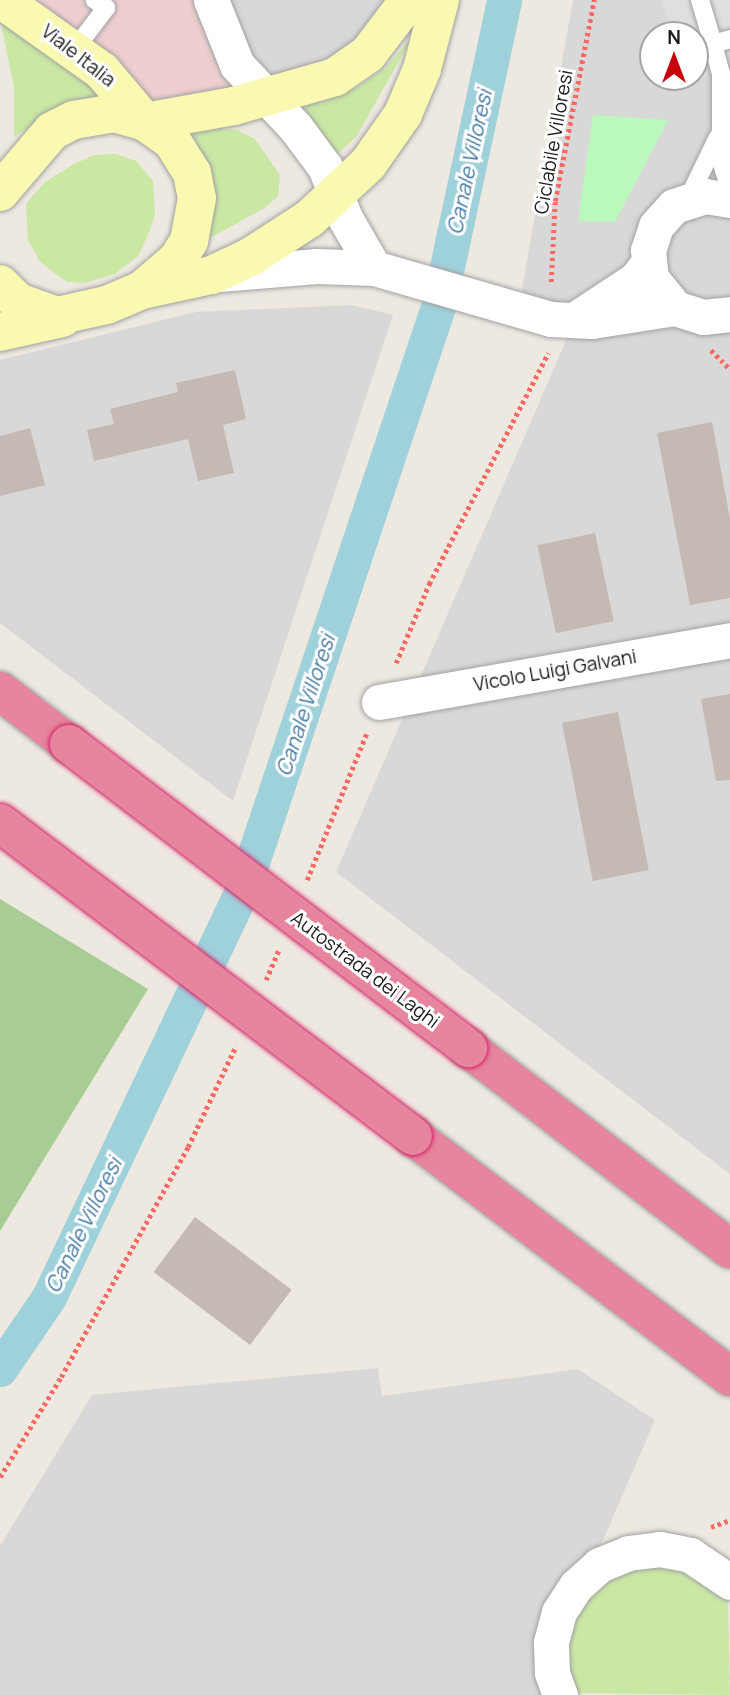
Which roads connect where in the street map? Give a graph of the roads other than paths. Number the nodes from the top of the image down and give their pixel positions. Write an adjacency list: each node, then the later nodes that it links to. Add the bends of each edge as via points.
1 (2, 0): 8 (street, Viale Italia)
2 (95, 0): 8 (lane, via 106,8)
3 (211, 0): 9 (street, via 229,51)
4 (409, 0): 9 (street, via 382,40 350,68 316,85)
5 (440, 0): 14 (street, via 422,68 403,114 368,164)
6 (700, 0): 7 (lane)
7 (721, 42): 11 (lane)
8 (74, 50): 10 (street, Viale Italia, via 102,71)
9 (265, 98): 10 (street); 14 (street, via 311,147)
10 (145, 122): 13 (street, via 114,113 74,120 52,131); 21 (street, Viale Italia, via 183,155 197,198 189,242 177,260)
11 (719, 134): 12 (lane); 15 (lane)
12 (730, 187)
13 (0, 192)
14 (337, 194): 18 (street); 19 (street, via 281,239)
15 (688, 199): 16 (street, via 705,195); 17 (street, via 674,206 656,226)
16 (730, 200)
17 (648, 263): 22 (street, via 658,291); 25 (street, via 636,279)
18 (374, 268): 19 (street, via 317,266); 25 (street, via 544,303)
19 (212, 275): 21 (street)
20 (0, 284): 24 (street, via 32,309)
21 (142, 290): 24 (street)
22 (675, 308): 23 (street, via 703,317); 25 (street)
23 (730, 314)
24 (71, 316): 26 (street)
25 (574, 320)
26 (0, 332)
27 (730, 640): 29 (street, Vicolo Luigi Galvani)
28 (0, 691): 31 (highway, Autostrada dei Laghi, bridge)
29 (379, 702)
30 (0, 823): 32 (highway, bridge)
31 (730, 1249)
32 (730, 1377)
33 (726, 1570): 34 (street, via 660,1549 628,1553 599,1565 576,1586 559,1612 551,1642 552,1673)
34 (560, 1695)

